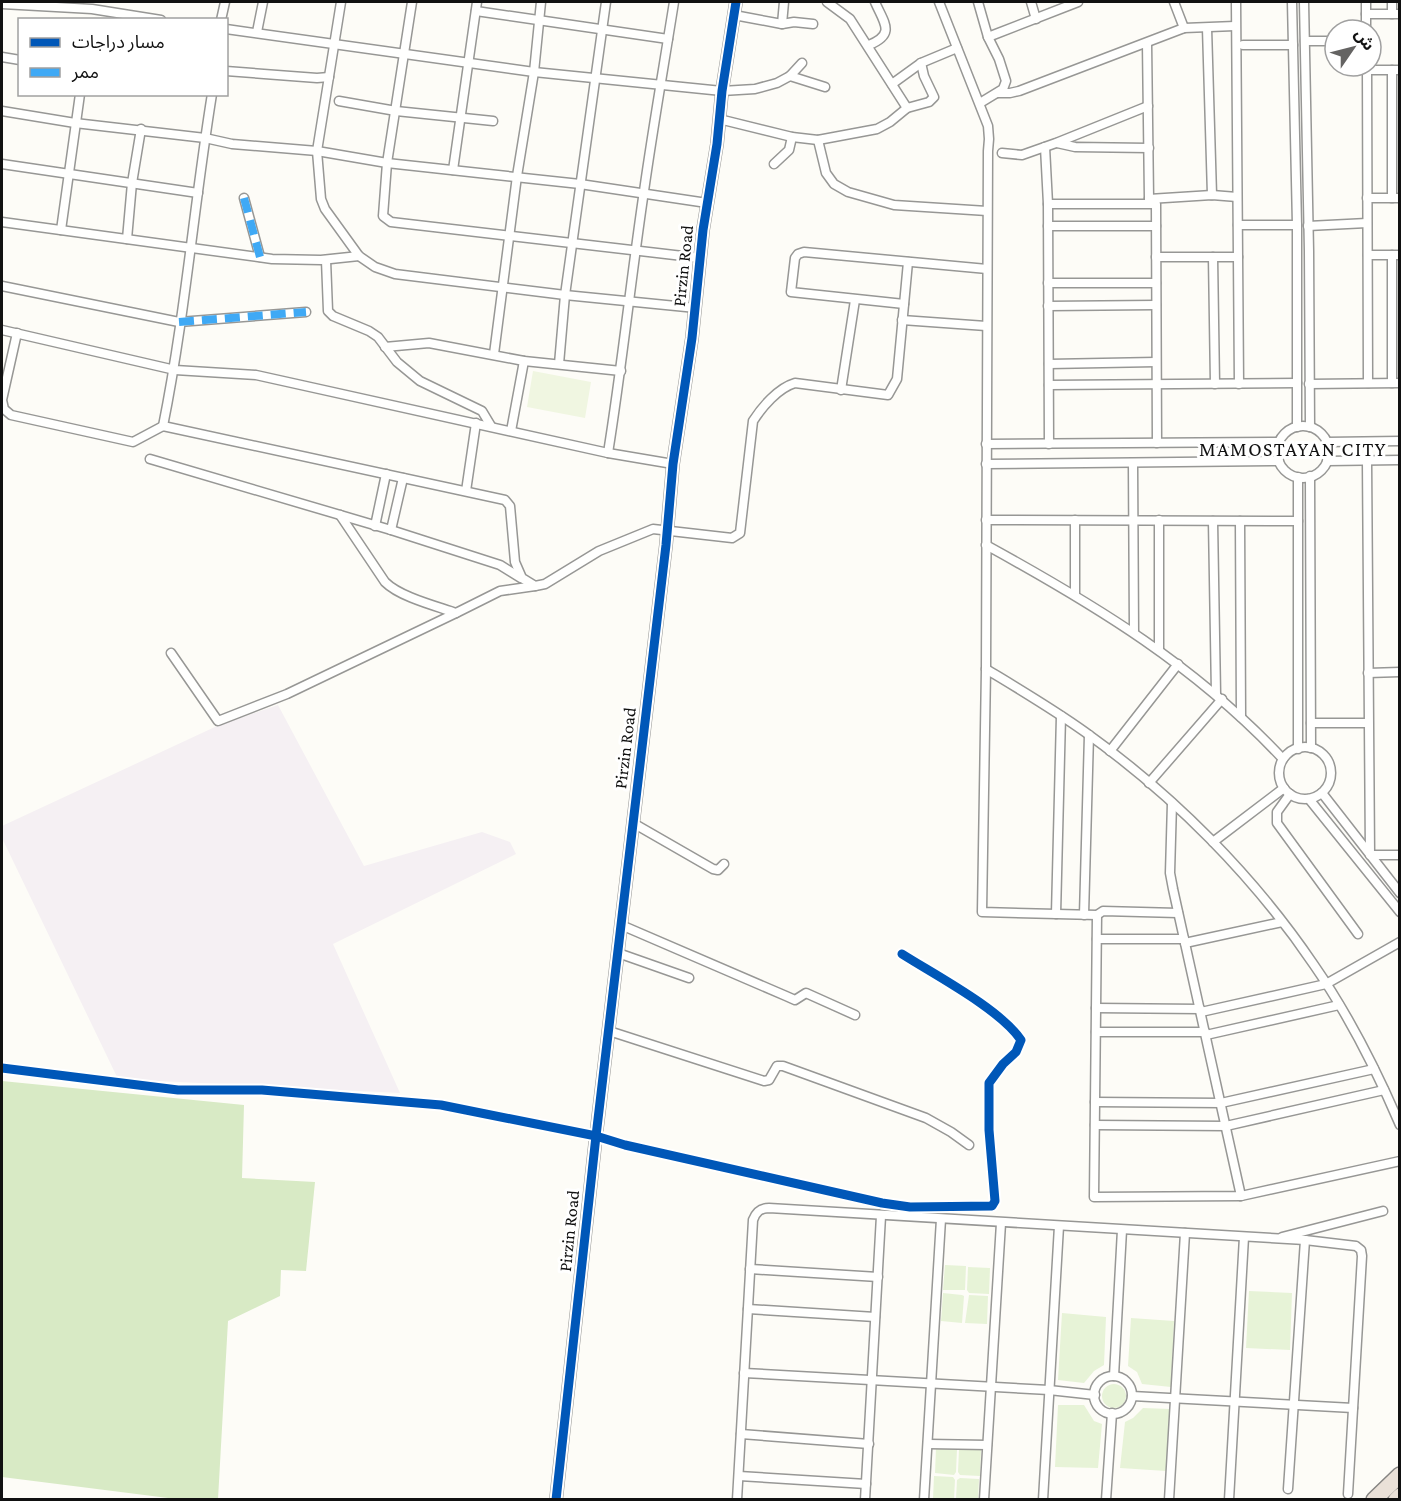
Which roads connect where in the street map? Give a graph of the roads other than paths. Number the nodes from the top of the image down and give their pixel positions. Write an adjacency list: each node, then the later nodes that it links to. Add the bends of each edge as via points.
1 (225, 2): 31 (street)
2 (263, 2): 42 (street)
3 (341, 2): 47 (street)
4 (411, 2): 53 (street)
5 (541, 2): 34 (street)
6 (606, 2): 41 (street)
7 (674, 2): 44 (street)
8 (736, 2): 28 (street, Pirzin Road)
9 (784, 2): 35 (street)
10 (827, 2): 49 (street, via 850,19)
11 (875, 2): 49 (street, via 887,30 878,42)
12 (939, 2): 52 (street)
13 (978, 2): 43 (street)
14 (1030, 2): 33 (street)
15 (1073, 2): 33 (street)
16 (1174, 2): 38 (street)
17 (1236, 2): 37 (street)
18 (1292, 2): 51 (street)
19 (1304, 2): 45 (street)
20 (1366, 2): 26 (street)
21 (1392, 2): 27 (street)
22 (2, 4): 23 (street)
23 (32, 4): 25 (street)
24 (476, 6): 34 (street); 56 (street)
25 (92, 9): 29 (street); 30 (street)
26 (1366, 14): 27 (street); 32 (street)
27 (1396, 14)
28 (734, 15): 35 (street); 69 (street, Pirzin Road)
29 (90, 18)
30 (148, 18)
31 (221, 18)
32 (1366, 18)
33 (1036, 19): 43 (street)
34 (539, 20): 41 (street); 61 (street)
35 (782, 24): 36 (street)
36 (813, 24)
37 (1235, 26): 39 (street); 103 (street)
38 (1185, 28): 39 (street); 48 (street)
39 (1207, 28): 102 (street)
40 (228, 29): 42 (street)
41 (602, 30): 44 (street); 65 (street)
42 (257, 32): 47 (street)
43 (988, 37): 70 (street, via 1006,81)
44 (668, 39): 66 (street)
45 (1305, 41): 46 (street); 117 (street)
46 (1323, 41)
47 (333, 43): 53 (street); 63 (street)
48 (1147, 43): 70 (street, via 1019,91); 75 (street)
49 (868, 45): 67 (street)
50 (1243, 45): 51 (street)
51 (1293, 45): 114 (street)
52 (957, 48): 58 (street); 74 (street)
53 (403, 53): 56 (street); 78 (street)
54 (2, 57): 55 (street)
55 (18, 60)
56 (468, 63): 61 (street); 79 (street)
57 (802, 63): 62 (street)
58 (921, 63): 67 (street); 76 (street, via 934,97)
59 (1396, 70): 106 (street)
60 (228, 71): 63 (street)
61 (534, 72): 65 (street); 97 (street)
62 (790, 76): 68 (street); 69 (street, via 755,89)
63 (329, 77): 90 (street)
64 (1367, 78): 105 (street)
65 (595, 79): 66 (street); 99 (street)
66 (660, 84): 69 (street); 101 (street)
67 (892, 84): 76 (street)
68 (825, 87)
69 (722, 92): 80 (street, Pirzin Road)
70 (998, 93): 74 (street)
71 (80, 96): 82 (street)
72 (212, 96): 85 (street)
73 (339, 101): 78 (street)
74 (980, 103): 110 (street, via 989,139)
75 (1148, 106): 87 (street); 89 (street)
76 (908, 108): 86 (street, via 877,129)
77 (2, 111): 82 (street)
78 (396, 111): 79 (street); 92 (street)
79 (461, 117): 81 (street); 95 (street)
80 (719, 119): 84 (street); 108 (street, Pirzin Road)
81 (493, 121)
82 (75, 123): 83 (street); 96 (street)
83 (141, 129): 85 (street); 98 (street)
84 (792, 137): 86 (street); 94 (street, via 789,150)
85 (205, 138): 90 (street); 100 (street)
86 (818, 140): 110 (street, via 826,173 834,184 848,192 894,205)
87 (1056, 143): 88 (street); 89 (street)
88 (1045, 147): 91 (street, via 1022,155); 109 (street)
89 (1149, 148): 107 (street)
90 (317, 151): 92 (street); 128 (street, via 325,209)
91 (1002, 153)
92 (387, 163): 95 (street); 119 (street, via 383,216 391,222)
93 (2, 164): 96 (street)
94 (774, 164)
95 (453, 170): 97 (street)
96 (70, 173): 98 (street); 118 (street)
97 (518, 176): 99 (street); 119 (street)
98 (132, 183): 100 (street); 120 (street)
99 (580, 184): 101 (street); 121 (street)
100 (198, 193): 122 (street)
101 (643, 194): 108 (street); 123 (street)
102 (1212, 195): 103 (street); 107 (street)
103 (1237, 197): 113 (street)
104 (244, 198): 129 (street)
105 (1367, 198): 106 (street); 112 (street)
106 (1396, 198)
107 (1152, 201): 109 (street); 116 (street)
108 (707, 203): 133 (street, Pirzin Road)
109 (1048, 204): 115 (street)
110 (987, 211): 136 (street)
111 (2, 222): 118 (street)
112 (1367, 224): 117 (street); 126 (street)
113 (1238, 225): 114 (street); 132 (street)
114 (1297, 225): 124 (street)
115 (1048, 226): 116 (street); 138 (street)
116 (1156, 226): 130 (street)
117 (1308, 226): 125 (street)
118 (61, 230): 120 (street)
119 (511, 236): 121 (street); 140 (street)
120 (127, 239): 122 (street)
121 (574, 243): 123 (street); 141 (street)
122 (190, 246): 129 (street); 150 (street)
123 (636, 250): 133 (street); 143 (street)
124 (1296, 250): 125 (street); 162 (street)
125 (1309, 251): 168 (street)
126 (1368, 255): 127 (street); 163 (street)
127 (1396, 255): 164 (street)
128 (359, 256): 134 (street); 140 (street, via 395,274)
129 (260, 257): 134 (street)
130 (1156, 257): 131 (street); 137 (street)
131 (1213, 257): 132 (street); 166 (street)
132 (1238, 257): 167 (street)
133 (700, 258): 147 (street, Pirzin Road)
134 (326, 260): 154 (street, via 328,311 369,331)
135 (908, 261): 136 (street); 142 (street, via 798,254 791,292); 144 (street)
136 (987, 269): 151 (street)
137 (1156, 283): 138 (street); 145 (street)
138 (1048, 284): 146 (street)
139 (2, 286): 150 (street)
140 (504, 287): 141 (street); 155 (street)
141 (565, 295): 143 (street); 159 (street)
142 (855, 300): 144 (street); 170 (street)
143 (630, 302): 147 (street); 161 (street)
144 (904, 304): 149 (street)
145 (1156, 305): 146 (street); 157 (street)
146 (1048, 306): 158 (street)
147 (696, 308): 190 (street, Pirzin Road)
148 (306, 312): 150 (street)
149 (902, 320): 151 (street); 170 (street, via 897,379 888,395)
150 (179, 322): 160 (street)
151 (986, 326): 181 (street)
152 (2, 330): 153 (street)
153 (17, 333): 160 (street); 172 (street, via 2,400 4,409 12,415 133,442)
154 (385, 347): 155 (street, via 429,343); 173 (street, via 420,381 482,411)
155 (494, 354): 156 (street)
156 (524, 361): 159 (street); 176 (street)
157 (1156, 362): 158 (street); 165 (street)
158 (1048, 363): 169 (street)
159 (559, 364): 161 (street)
160 (175, 370): 171 (street, via 256,375); 172 (street)
161 (621, 371): 183 (street)
162 (1297, 383): 167 (street); 174 (street)
163 (1368, 383): 164 (street); 168 (street)
164 (1396, 383)
165 (1156, 384): 166 (street); 169 (street); 180 (street)
166 (1215, 384): 167 (street)
167 (1239, 384)
168 (1309, 384): 175 (street)
169 (1048, 385): 182 (street)
170 (841, 390): 207 (street, via 795,384 759,411 753,421 740,533 732,538)
171 (476, 423): 173 (street); 196 (street)
172 (163, 426): 192 (street)
173 (491, 426): 176 (street)
174 (1297, 427): 175 (street); 178 (street, via 1287,431)
175 (1310, 427): 179 (street)
176 (511, 431): 183 (street)
177 (1400, 441): 179 (street)
178 (1279, 442): 180 (street); 186 (street)
179 (1327, 442): 187 (street)
180 (1156, 443): 182 (street)
181 (986, 444): 182 (street); 191 (street)
182 (1049, 444)
183 (608, 453): 190 (street)
184 (150, 459): 197 (street)
185 (1400, 460): 188 (street)
186 (1279, 461): 189 (street); 194 (street, via 1288,473)
187 (1327, 461): 188 (street); 193 (street)
188 (1367, 461): 219 (street)
189 (1133, 463): 191 (street); 200 (street)
190 (673, 464): 207 (street, Pirzin Road)
191 (986, 464): 198 (street)
192 (386, 474): 195 (street); 205 (street)
193 (1310, 476): 194 (street); 223 (street)
194 (1298, 477): 204 (street)
195 (403, 478): 196 (street); 206 (street)
196 (466, 491): 209 (street, via 505,500 510,506 515,562)
197 (340, 515): 205 (street); 212 (street, via 389,586)
198 (986, 520): 199 (street); 208 (street)
199 (1075, 520): 200 (street); 211 (street)
200 (1133, 520): 201 (street); 213 (street)
201 (1159, 520): 202 (street); 214 (street)
202 (1213, 520): 203 (street); 220 (street)
203 (1240, 521): 204 (street); 222 (street)
204 (1298, 521): 226 (street)
205 (375, 526): 206 (street)
206 (391, 530): 209 (street, via 500,565)
207 (668, 530): 210 (street, via 653,529 600,551 545,584); 235 (street, Pirzin Road)
208 (986, 545): 211 (street); 217 (street)
209 (522, 578): 210 (street)
210 (534, 586): 212 (street, via 500,591)
211 (1075, 595): 213 (street)
212 (456, 613): 215 (street, via 286,694 218,721)
213 (1134, 632): 214 (street)
214 (1159, 649): 216 (street)
215 (171, 653)
216 (1178, 664): 220 (street); 228 (street)
217 (986, 669): 221 (street); 243 (street, via 982,912)
218 (1400, 672): 219 (street)
219 (1368, 673): 224 (street)
220 (1219, 697): 222 (street); 230 (street)
221 (1061, 716): 225 (street); 243 (street)
222 (1241, 717): 229 (street)
223 (1311, 723): 224 (street); 227 (street)
224 (1368, 723): 237 (street)
225 (1089, 735): 228 (street); 244 (street)
226 (1298, 748): 227 (street); 229 (street)
227 (1311, 748): 232 (street, via 1326,758 1330,769 1330,781)
228 (1110, 751): 230 (street)
229 (1283, 759): 231 (street, via 1279,773)
230 (1149, 783): 234 (street)
231 (1287, 791): 233 (street); 236 (street); 248 (street, via 1277,812 1277,823)
232 (1322, 793): 233 (street); 237 (street)
233 (1309, 799): 241 (street)
234 (1172, 803): 236 (street); 242 (street, via 1170,873)
235 (633, 823): 239 (street, via 712,869 718,870); 247 (street, Pirzin Road)
236 (1213, 842): 246 (street)
237 (1370, 855): 238 (street); 240 (street)
238 (1400, 855)
239 (723, 864)
240 (1400, 894)
241 (1400, 912)
242 (1178, 913): 245 (street, via 1102,911); 250 (street)
243 (1056, 914): 244 (street)
244 (1084, 915): 245 (street)
245 (1097, 915): 249 (street)
246 (1282, 922): 250 (street); 255 (street)
247 (621, 925): 252 (street, Pirzin Road); 259 (street, via 786,996 795,999 806,993)
248 (1358, 934)
249 (1097, 939): 250 (street); 257 (street)
250 (1185, 941): 258 (street)
251 (1400, 942): 255 (street)
252 (618, 953): 254 (street); 260 (street, Pirzin Road)
253 (902, 954): 271 (street, via 995,1014 1021,1040 1016,1052 989,1083 995,1201 992,1206 910,1207 882,1203)
254 (689, 978)
255 (1326, 984): 256 (street); 258 (street)
256 (1339, 1005): 262 (street); 264 (street)
257 (1096, 1008): 258 (street); 261 (street)
258 (1200, 1010): 262 (street)
259 (855, 1015)
260 (609, 1031): 271 (street, Pirzin Road); 272 (street, via 764,1081 769,1080 777,1066 783,1066 926,1118)
261 (1096, 1032): 262 (street); 266 (street)
262 (1206, 1034): 267 (street)
263 (2, 1068): 271 (street, via 178,1090 262,1090 441,1105)
264 (1374, 1069): 265 (street); 267 (street)
265 (1384, 1090): 269 (street); 270 (street)
266 (1095, 1102): 267 (street); 268 (street)
267 (1221, 1103): 270 (street)
268 (1095, 1125): 270 (street); 274 (street, via 1094,1197)
269 (1400, 1125)
270 (1226, 1126): 274 (street)
271 (596, 1136): 312 (street, Pirzin Road)
272 (969, 1145)
273 (1400, 1161): 274 (street)
274 (1241, 1196)
275 (1383, 1211): 283 (street)
276 (881, 1216): 277 (street); 285 (street, via 764,1208 753,1220); 286 (street)
277 (941, 1219): 278 (street); 292 (street)
278 (1000, 1223): 279 (street); 293 (street)
279 (1059, 1226): 280 (street); 294 (street)
280 (1122, 1230): 281 (street); 290 (street)
281 (1185, 1233): 282 (street); 297 (street)
282 (1244, 1237): 283 (street); 298 (street)
283 (1272, 1238): 284 (street)
284 (1305, 1240): 299 (street); 300 (street, via 1356,1246 1362,1252)
285 (750, 1269): 286 (street); 287 (street)
286 (878, 1277): 288 (street)
287 (748, 1309): 288 (street); 289 (street)
288 (875, 1317): 291 (street)
289 (744, 1373): 291 (street); 302 (street)
290 (1114, 1376): 295 (street, via 1098,1384); 296 (street, via 1125,1380)
291 (872, 1380): 292 (street); 303 (street)
292 (931, 1384): 293 (street); 304 (street)
293 (990, 1387): 294 (street); 305 (street)
294 (1049, 1390): 295 (street); 317 (street)
295 (1095, 1395): 301 (street, via 1098,1405)
296 (1132, 1396): 297 (street); 301 (street, via 1126,1409)
297 (1176, 1398): 298 (street); 319 (street)
298 (1234, 1401): 299 (street); 320 (street)
299 (1293, 1405): 300 (street); 309 (street)
300 (1353, 1408): 310 (street)
301 (1112, 1413): 318 (street)
302 (741, 1434): 303 (street); 307 (street)
303 (869, 1444): 308 (street)
304 (929, 1444): 305 (street); 315 (street)
305 (987, 1444): 316 (street)
306 (1400, 1475): 321 (highway)
307 (738, 1476): 308 (street); 313 (street)
308 (866, 1484): 314 (street)
309 (1288, 1489)
310 (1348, 1494)
311 (1400, 1496): 322 (highway)
312 (556, 1500)
313 (737, 1500)
314 (866, 1500)
315 (924, 1500)
316 (984, 1500)
317 (1043, 1500)
318 (1106, 1500)
319 (1169, 1500)
320 (1229, 1500)
321 (1374, 1500)
322 (1396, 1500)

